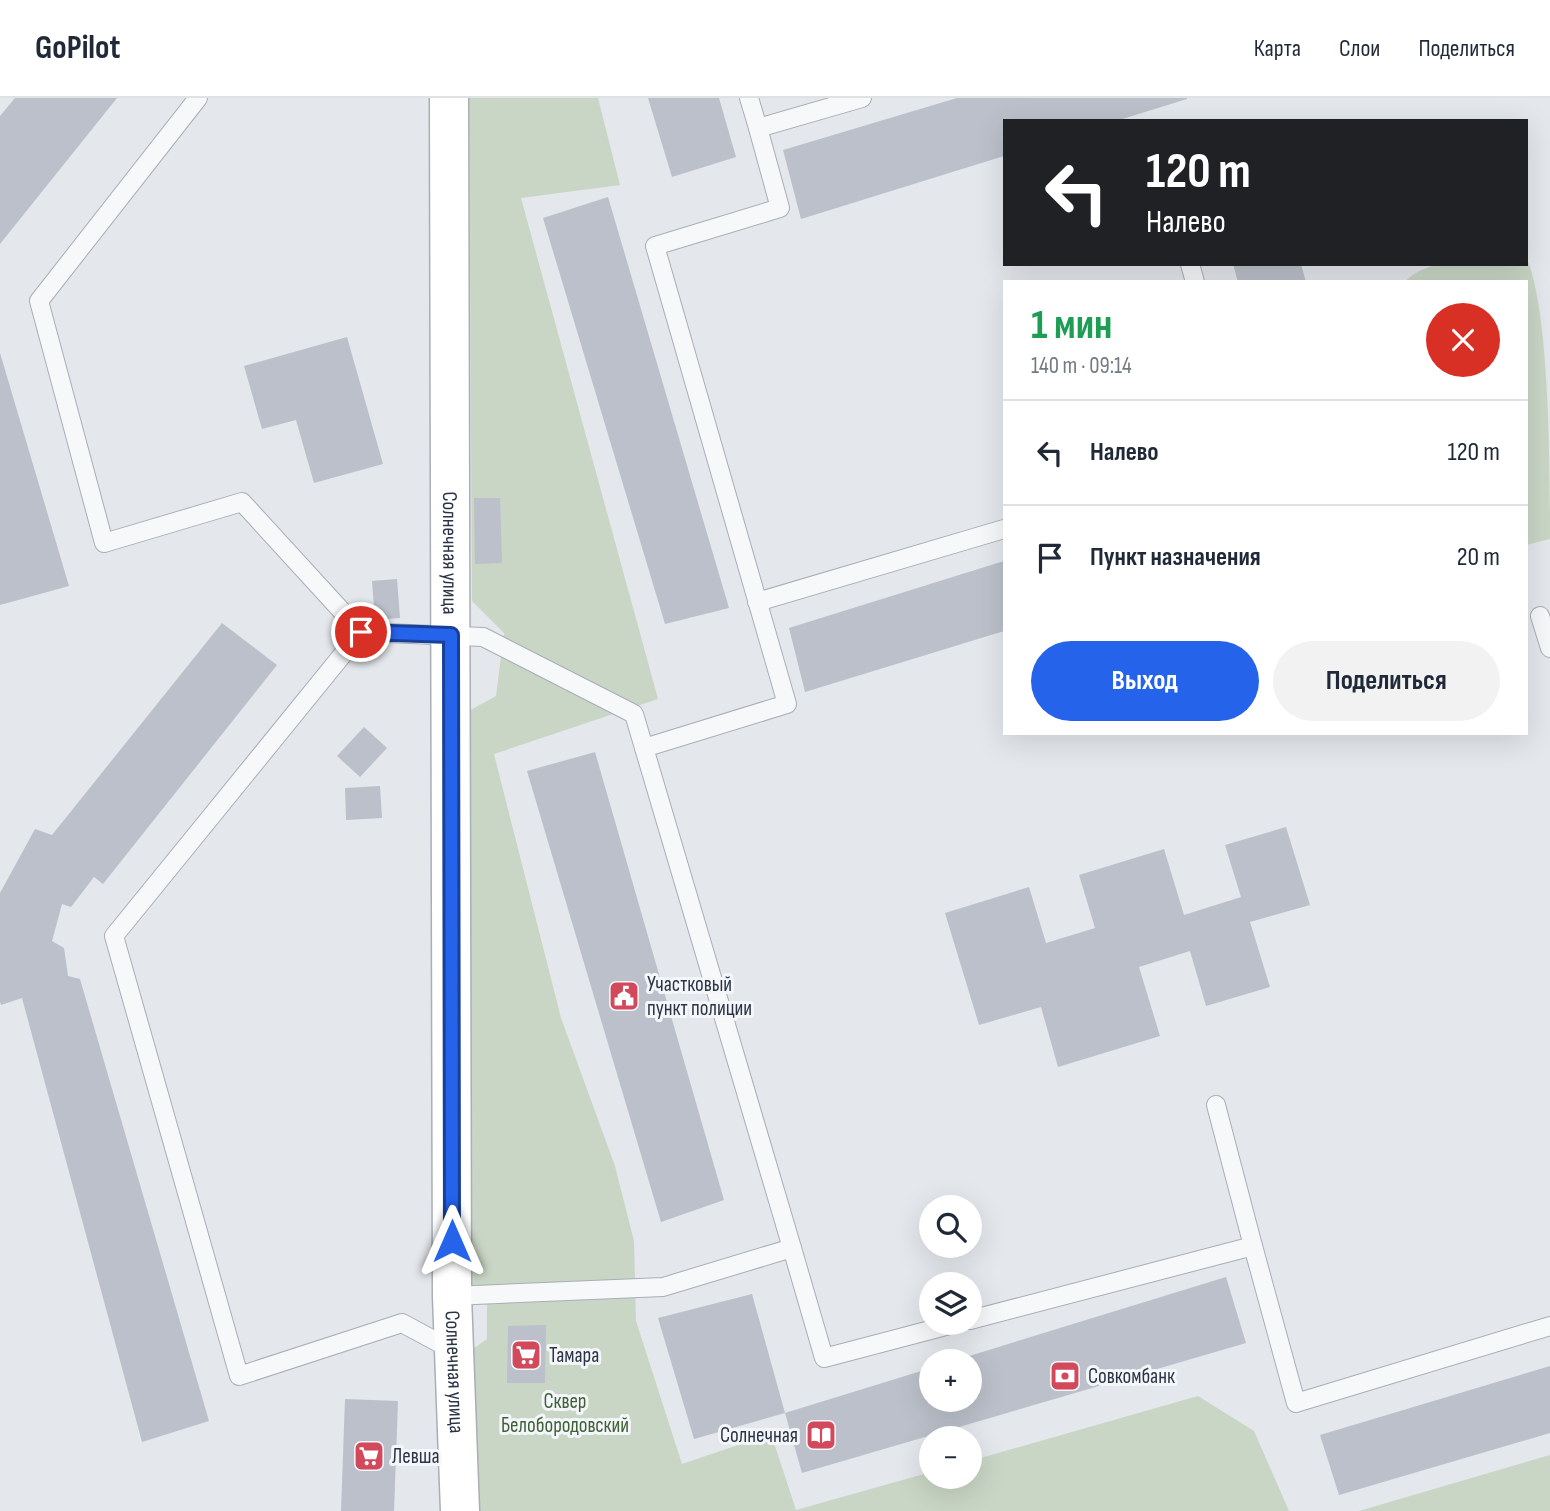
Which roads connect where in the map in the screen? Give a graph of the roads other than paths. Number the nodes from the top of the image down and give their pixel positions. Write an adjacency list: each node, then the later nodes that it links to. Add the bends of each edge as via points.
1 (198, 98): 9 (lane, via 39,301 104,543 242,502)
2 (449, 98): 10 (street, Солнечная улица)
3 (749, 98): 5 (lane)
4 (862, 98): 5 (lane)
5 (758, 128): 7 (lane, via 780,208 655,246)
6 (1003, 530): 7 (lane)
7 (757, 602): 12 (lane, via 787,704)
8 (1539, 614): 11 (lane)
9 (361, 632): 10 (lane); 20 (lane, via 114,936 239,1376 402,1324)
10 (451, 635): 12 (lane, via 483,637 634,714); 16 (street, Солнечная улица)
11 (1550, 648)
12 (644, 748): 15 (lane)
13 (1216, 1105): 14 (lane)
14 (1252, 1246): 17 (lane); 18 (lane, via 1296,1403)
15 (792, 1248): 16 (lane, via 663,1287); 19 (lane, via 824,1357)
16 (452, 1296): 20 (street, Солнечная улица)
17 (982, 1317)
18 (1550, 1326)
19 (919, 1333)
20 (454, 1351): 21 (street, Солнечная улица)
21 (460, 1511)

